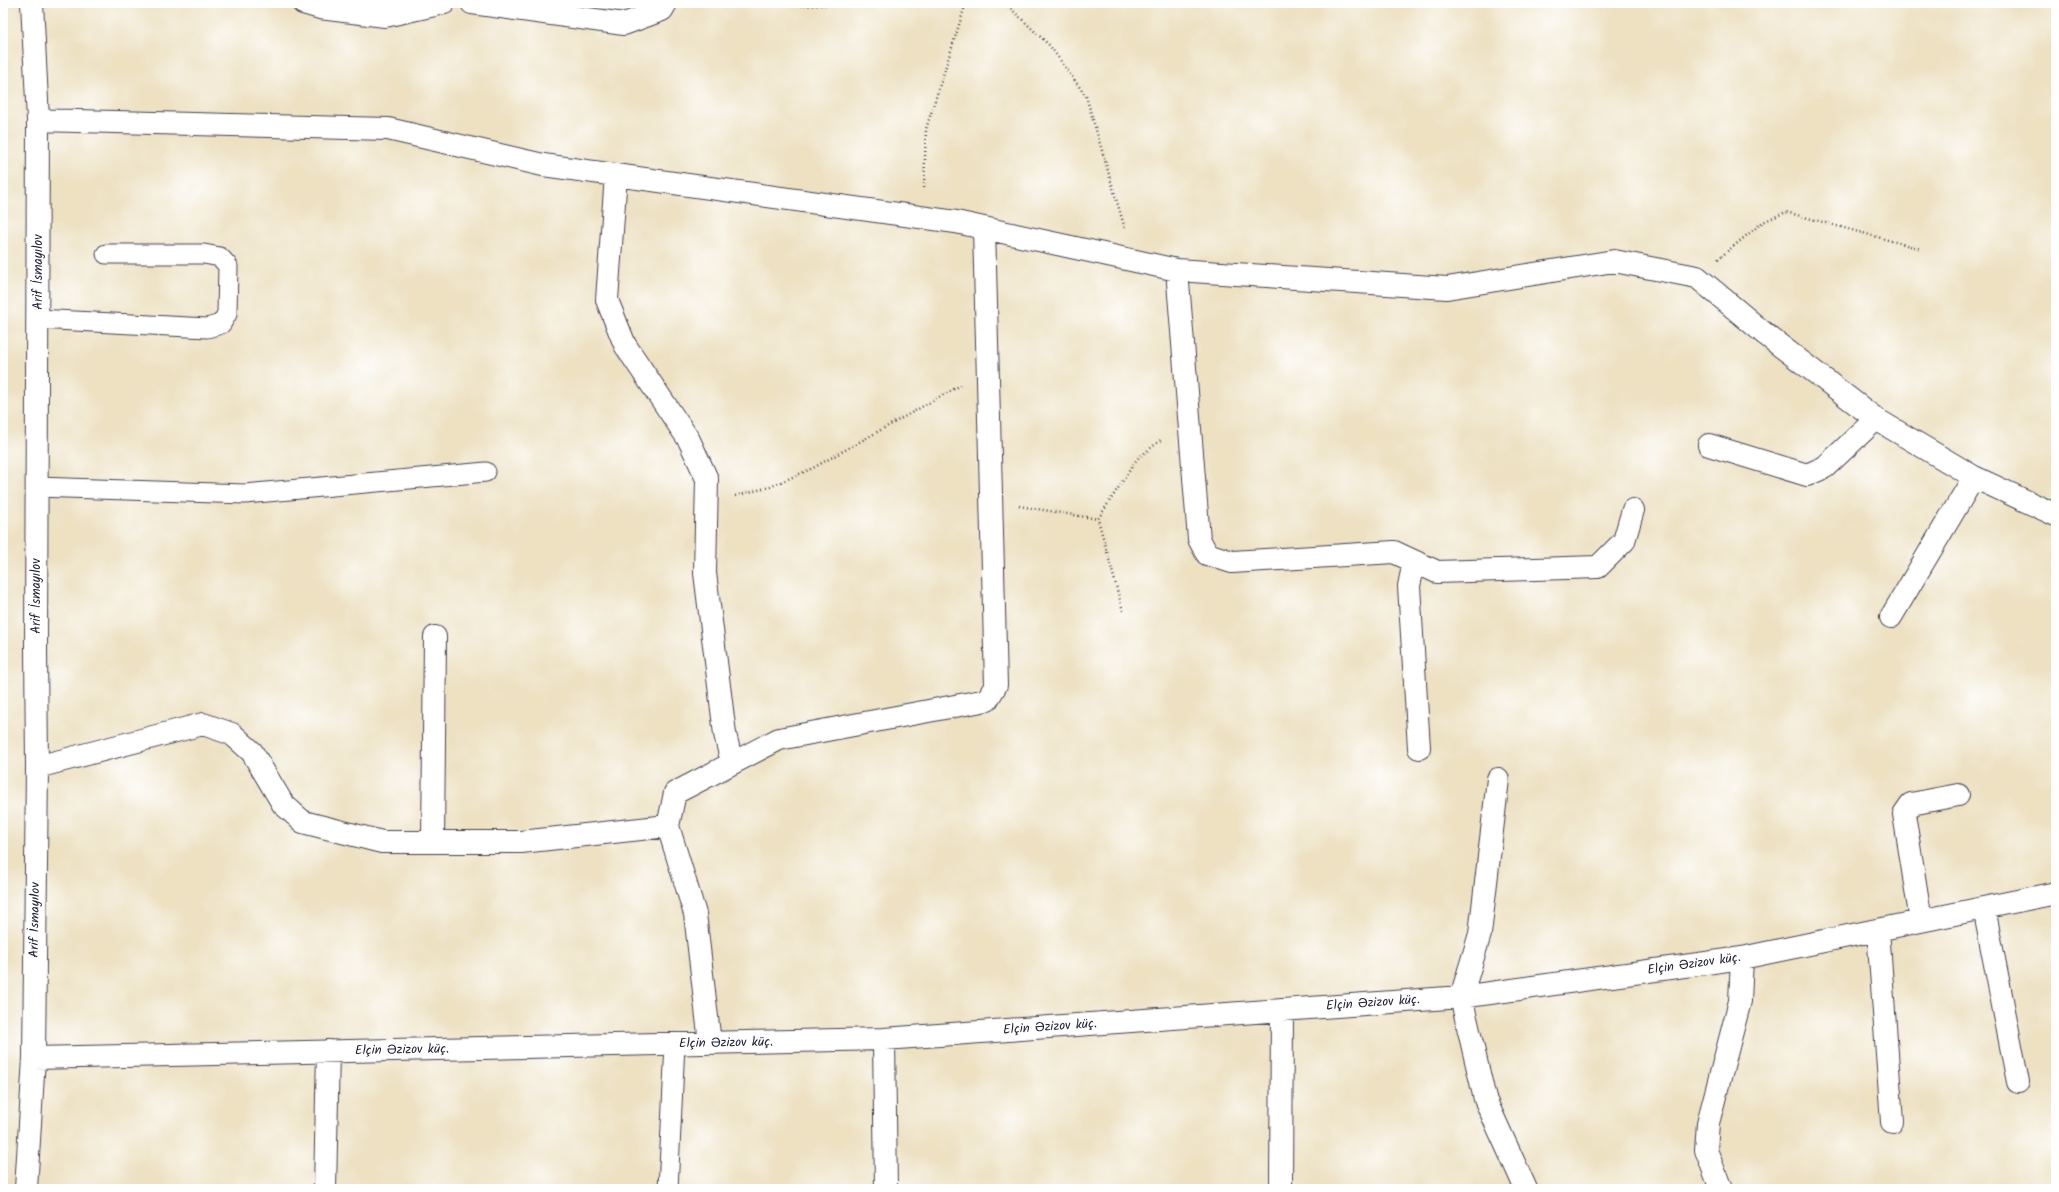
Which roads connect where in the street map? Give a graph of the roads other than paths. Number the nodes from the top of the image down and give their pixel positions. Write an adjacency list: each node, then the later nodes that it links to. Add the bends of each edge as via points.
1 (32, 3): 6 (street, Arif İsmayılov)
2 (303, 3): 3 (street, via 320,8 385,16)
3 (444, 3)
4 (472, 3): 5 (street, via 624,24 662,10)
5 (666, 3)
6 (38, 120): 7 (street, via 388,129 543,165); 11 (street, Arif İsmayılov)
7 (616, 174): 8 (street, via 923,217); 23 (street, via 607,300 625,345 689,440 707,479 704,573 725,734)
8 (984, 228): 10 (street); 23 (street, via 996,685 987,700 779,739)
9 (106, 254): 11 (lane, via 204,254 220,257 228,266 227,314 221,324 208,328)
10 (1177, 270): 12 (street, via 1447,288 1614,261 1698,277 1765,334); 19 (street, via 1199,539 1207,554 1232,562 1394,552)
11 (38, 319): 16 (street, Arif İsmayılov)
12 (1876, 419): 13 (street, via 1825,467 1807,475); 15 (street)
13 (1709, 445)
14 (486, 472): 16 (lane, via 245,494)
15 (1974, 477): 18 (street); 20 (street)
16 (37, 487): 24 (street, Arif İsmayılov)
17 (1633, 510): 19 (street, via 1624,542 1598,567 1437,572)
18 (2056, 515)
19 (1414, 562): 22 (street, via 1409,586)
20 (1891, 617)
21 (435, 637): 28 (street)
22 (1419, 748)
23 (732, 763): 27 (street, via 675,792)
24 (37, 767): 28 (street, via 203,724 232,734 252,752 283,804 303,822 382,842); 40 (street, Arif İsmayılov)
25 (1498, 779): 34 (street, via 1480,934)
26 (1958, 795): 31 (street, via 1911,804 1904,814)
27 (668, 826): 28 (street, via 521,842); 37 (street, via 695,914)
28 (433, 842)
29 (2056, 893): 30 (street, Elçin Əzizov küç.)
30 (1984, 908): 31 (street, Elçin Əzizov küç.); 41 (street)
31 (1921, 921): 32 (street, Elçin Əzizov küç.)
32 (1878, 930): 33 (street, Elçin Əzizov küç.); 42 (street)
33 (1742, 958): 34 (street, Elçin Əzizov küç.); 49 (street, via 1740,1001 1708,1123 1706,1150)
34 (1461, 997): 35 (street, Elçin Əzizov küç.); 48 (street, via 1485,1099)
35 (1282, 1010): 36 (street, Elçin Əzizov küç.); 47 (street)
36 (884, 1039): 37 (street, Elçin Əzizov küç.); 46 (street)
37 (710, 1043): 38 (street, Elçin Əzizov küç.)
38 (675, 1044): 39 (street, Elçin Əzizov küç.); 45 (lane)
39 (328, 1051): 40 (street, Elçin Əzizov küç.); 44 (street)
40 (34, 1058): 43 (street, Arif İsmayılov)
41 (2018, 1082)
42 (1892, 1122)
43 (26, 1189)
44 (325, 1189)
45 (668, 1189)
46 (886, 1189)
47 (1281, 1189)
48 (1526, 1189)
49 (1721, 1189)

